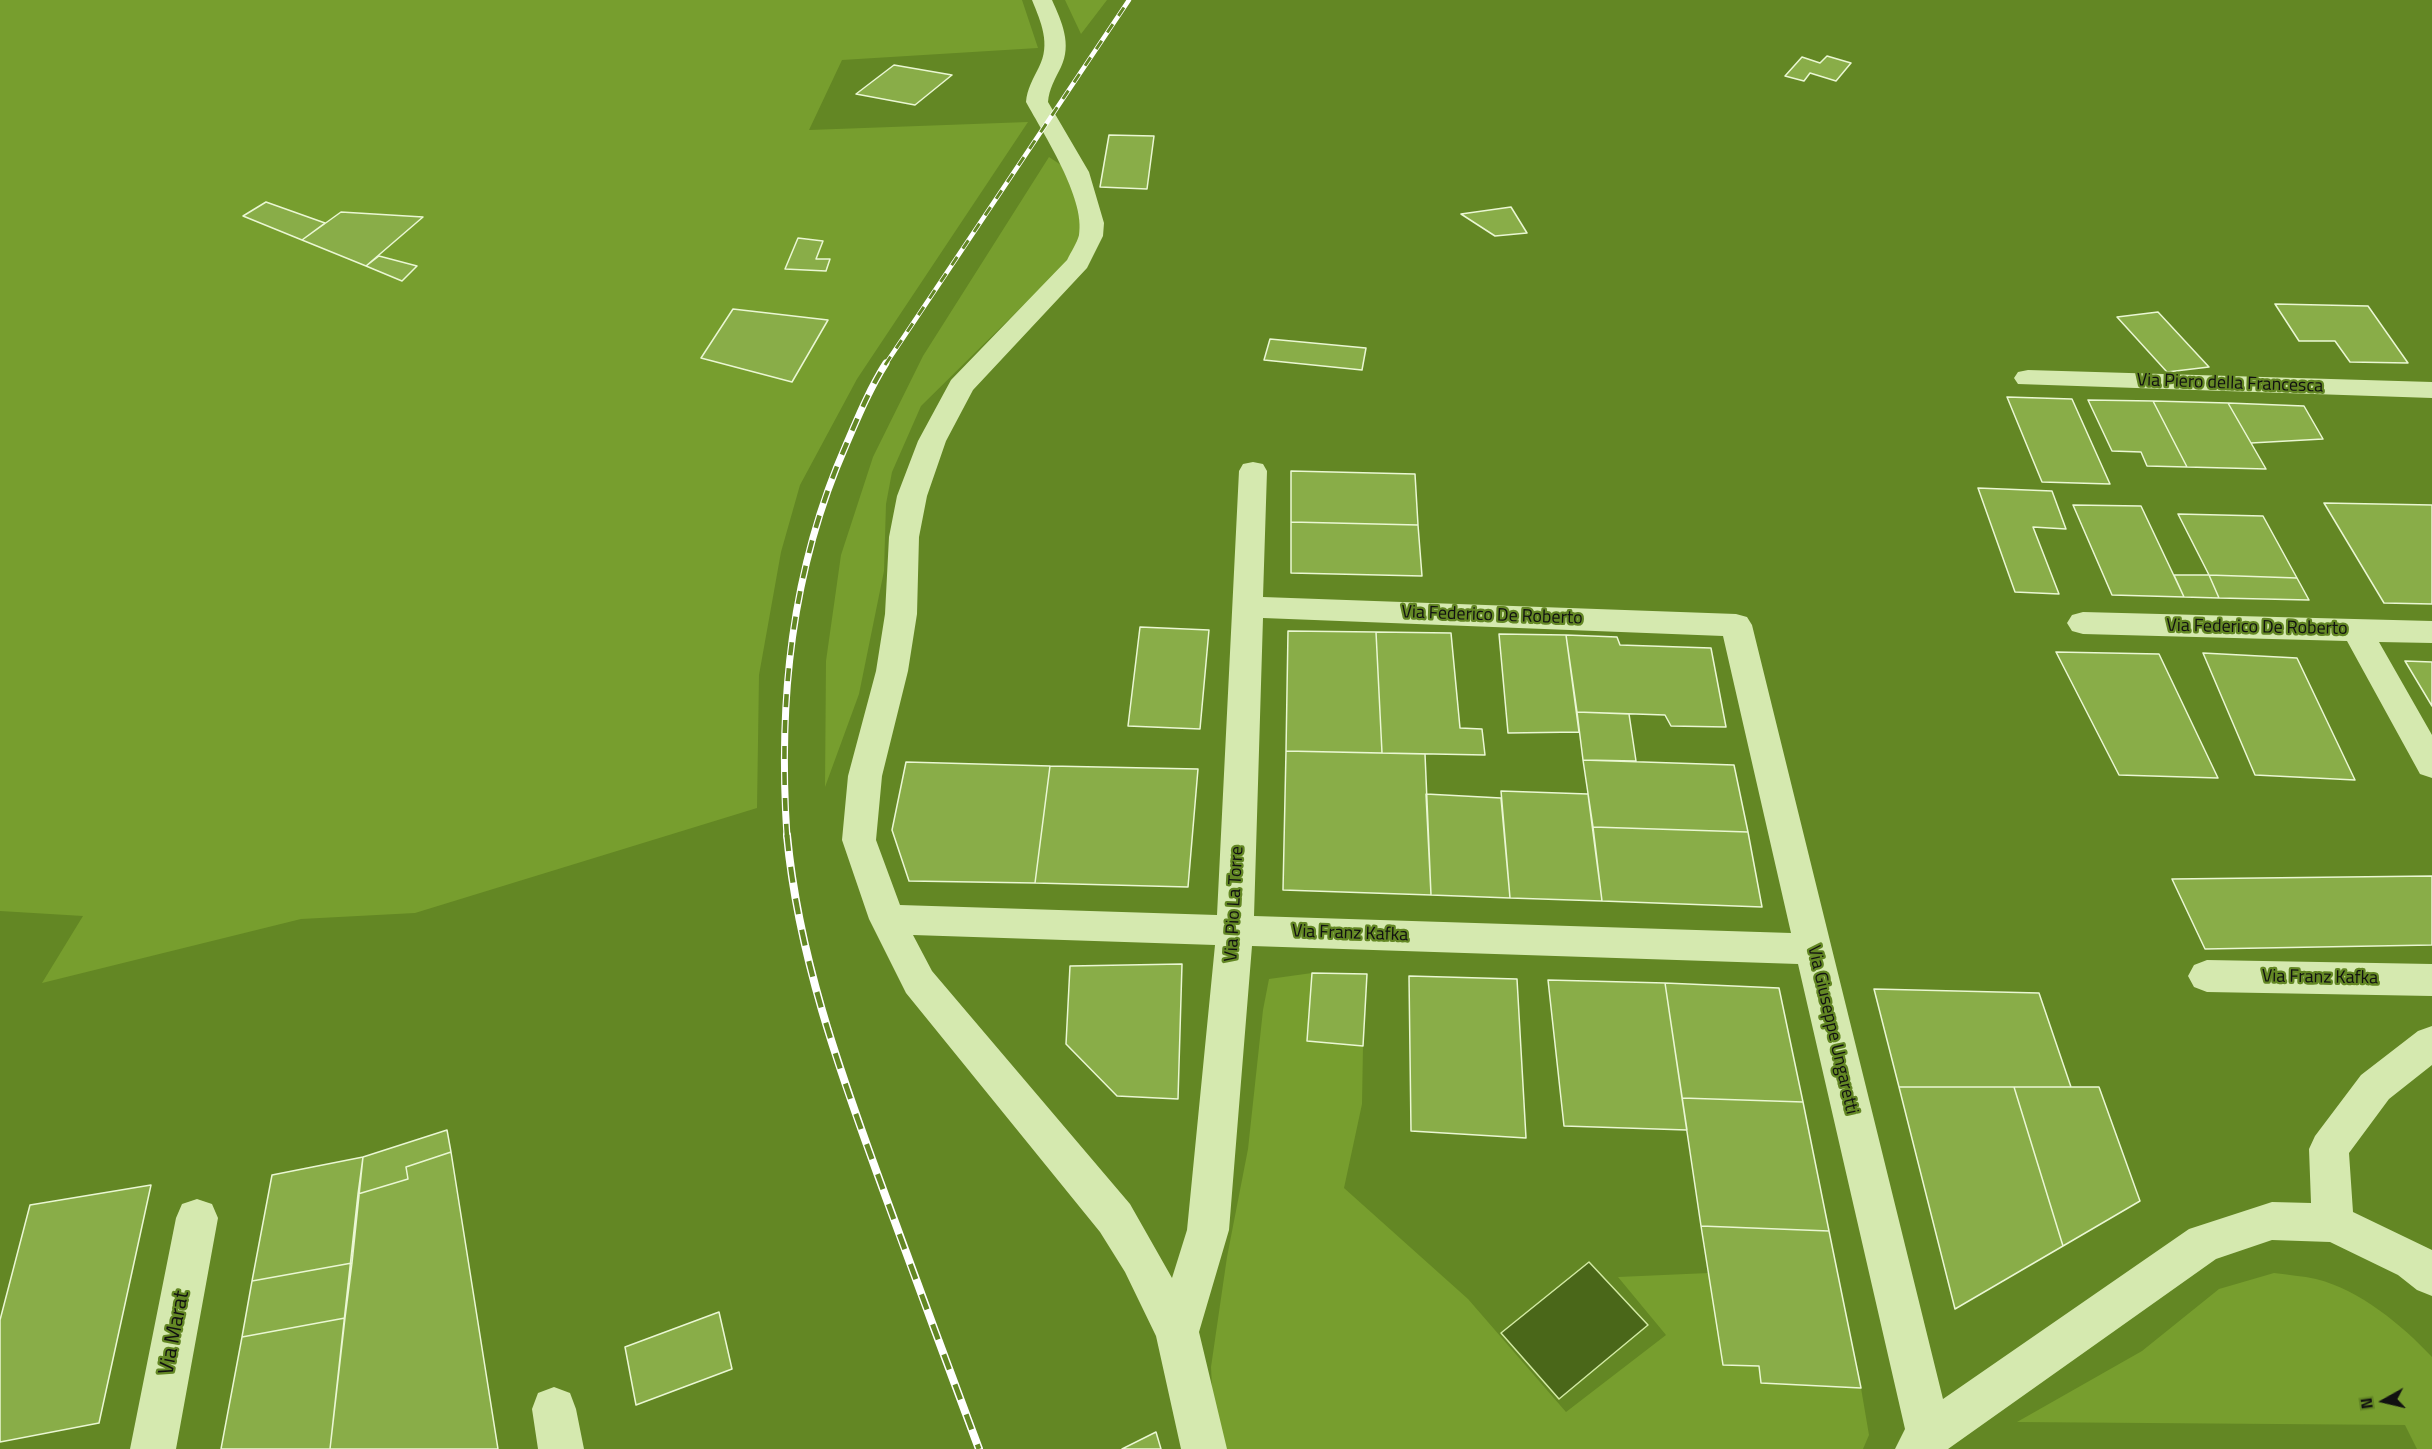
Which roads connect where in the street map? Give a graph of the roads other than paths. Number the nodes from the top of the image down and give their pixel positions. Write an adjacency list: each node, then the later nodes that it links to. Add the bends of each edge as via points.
1 (1042, 0): 11 (street, via 1056,54 1037,92 1037,102 1077,172 1092,223 1091,236 1078,263 961,386 932,441 912,496 904,537 898,634 865,776 859,840)
2 (2028, 378): 3 (street, Via Piero della Francesca)
3 (2432, 390)
4 (1253, 471): 5 (street, Via Pio La Torre)
5 (1248, 607): 7 (street, Via Federico De Roberto); 12 (street, Via Pio La Torre)
6 (2083, 623): 8 (street, Via Federico De Roberto)
7 (1736, 626): 13 (street, Via Giuseppe Ungaretti)
8 (2357, 630): 9 (street, Via Federico De Roberto); 10 (street)
9 (2432, 632)
10 (2432, 765)
11 (887, 919): 12 (street, Via Franz Kafka); 20 (street, via 919,982 1115,1218)
12 (1235, 930): 13 (street, Via Franz Kafka); 20 (street, Via Pio La Torre, via 1208,1230)
13 (1813, 949): 21 (street, Via Giuseppe Ungaretti)
14 (2207, 976): 15 (street, Via Franz Kafka)
15 (2432, 980)
16 (2432, 1043): 18 (street, via 2375,1087 2330,1149)
17 (197, 1218): 22 (street, Via Marat)
18 (2332, 1223): 19 (street, via 2413,1261); 21 (street, via 2272,1221 2204,1243)
19 (2432, 1276)
20 (1177, 1332): 23 (street)
21 (1924, 1442)
22 (153, 1449)
23 (1204, 1449)

